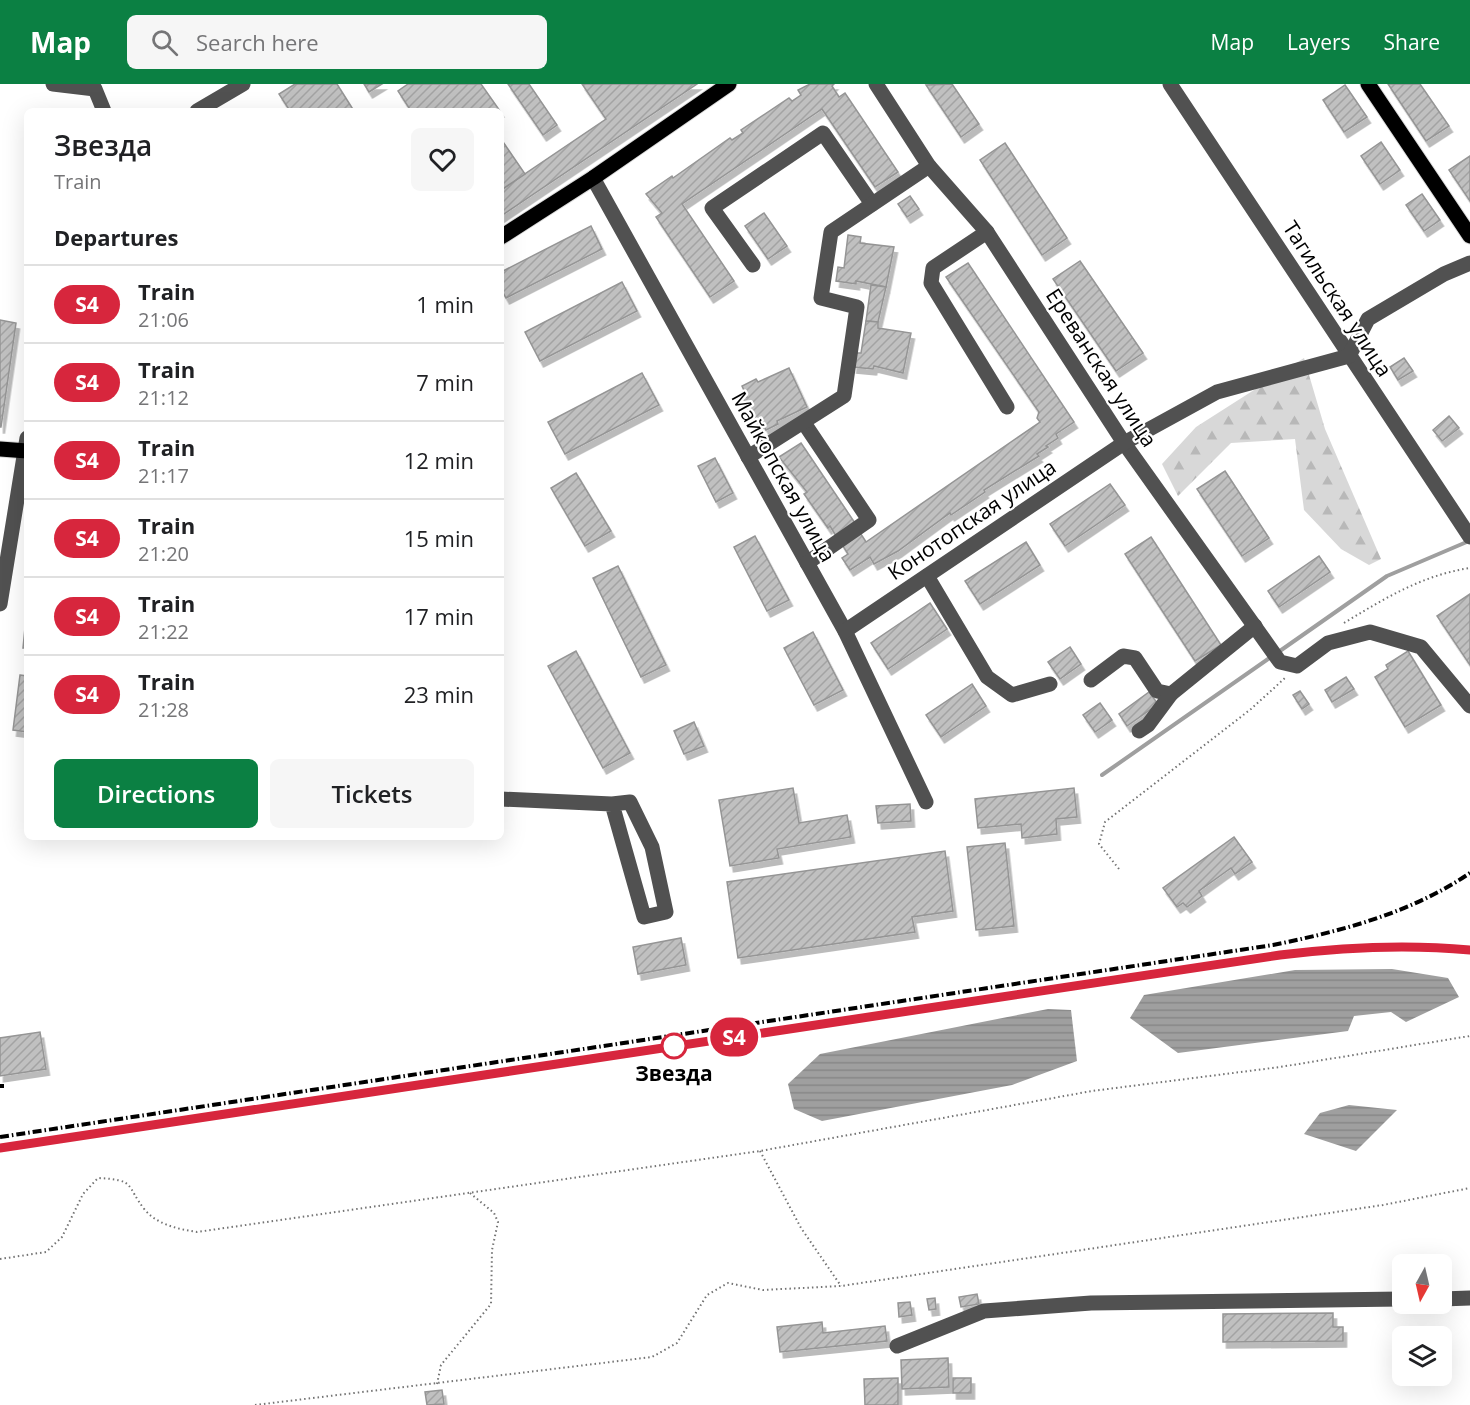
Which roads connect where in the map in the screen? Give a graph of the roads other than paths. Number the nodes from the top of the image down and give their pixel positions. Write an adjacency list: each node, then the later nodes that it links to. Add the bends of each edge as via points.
1 (53, 84): 7 (street)
2 (243, 84): 9 (street)
3 (729, 84): 11 (main road)
4 (876, 84): 10 (street, Ереванская улица)
5 (1170, 84): 18 (street, Тагильская улица)
6 (1368, 84): 15 (main road)
7 (72, 85): 8 (street, via 95,89)
8 (103, 108)
9 (201, 108)
10 (929, 166): 12 (street); 13 (street, Ереванская улица)
11 (593, 178): 14 (main road); 24 (street, Майкопская улица)
12 (872, 204): 17 (street, via 824,133 712,208); 20 (street, via 831,232 821,298 857,307 849,371 844,396)
13 (987, 232): 19 (street, via 933,268 931,283); 21 (street, Ереванская улица)
14 (504, 235)
15 (1470, 236)
16 (1470, 263): 18 (street, via 1368,318)
17 (753, 265)
18 (1349, 356): 21 (street, Конотопская улица, via 1217,392); 26 (street, Тагильская улица)
19 (1007, 406)
20 (804, 423): 24 (street); 27 (street, via 869,520)
21 (1124, 443): 28 (street, Конотопская улица); 30 (street, Ереванская улица)
22 (24, 447): 23 (main road)
23 (0, 449)
24 (748, 457): 27 (street, Майкопская улица)
25 (24, 459): 29 (street)
26 (1470, 537)
27 (807, 563): 31 (street, Майкопская улица)
28 (927, 576): 31 (street, Конотопская улица); 33 (street, via 987,677 1012,695)
29 (0, 604)
30 (1255, 626): 34 (street); 35 (street, Ереванская улица, via 1280,662 1297,666 1328,643 1370,632 1421,647)
31 (845, 631): 38 (street, Майкопская улица)
32 (1091, 680): 34 (street, via 1123,656 1135,658 1157,691)
33 (1050, 684)
34 (1171, 694): 36 (street)
35 (1470, 706)
36 (1139, 731)
37 (504, 798): 39 (street)
38 (926, 802)
39 (612, 804): 39 (street, via 630,802 652,847 666,912 644,917)
40 (1470, 1298): 42 (street)
41 (1392, 1299): 43 (street, via 1091,1303 984,1311)
42 (1452, 1299)
43 (897, 1346)

